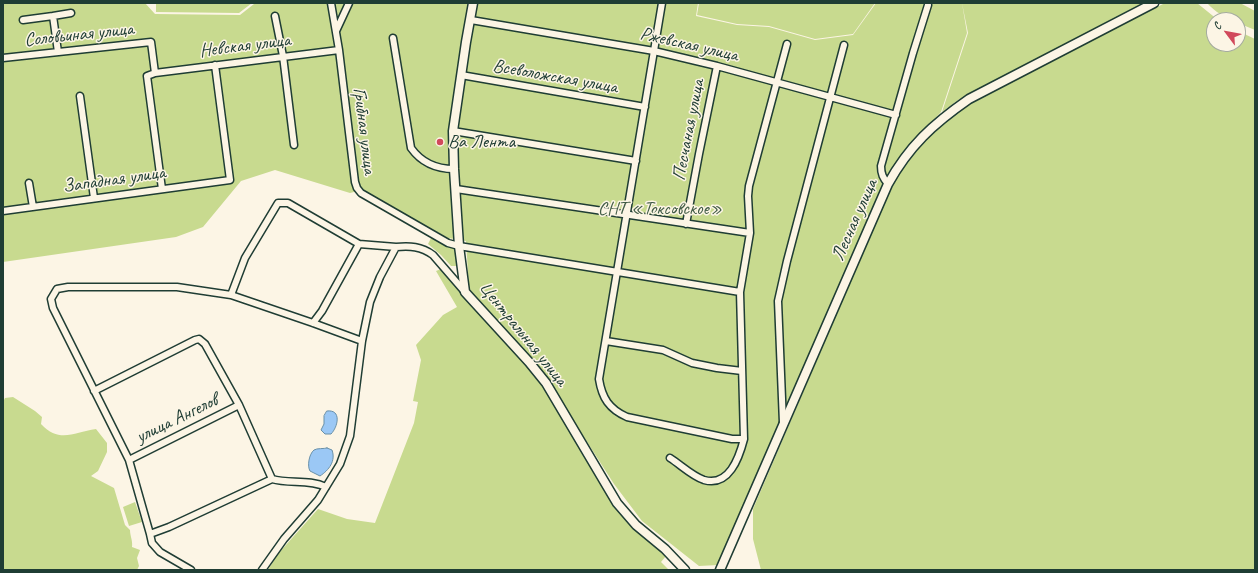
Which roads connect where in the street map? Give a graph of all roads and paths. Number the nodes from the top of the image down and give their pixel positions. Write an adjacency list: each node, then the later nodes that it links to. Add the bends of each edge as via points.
1 (331, 3): 12 (street, Грибная улица)
2 (349, 3): 12 (street)
3 (474, 3): 11 (street, Центральная улица)
4 (662, 3): 17 (street)
5 (1155, 3): 35 (street, Лесная улица, via 969,99 946,115 911,148)
6 (928, 5): 29 (street)
7 (71, 13): 8 (street)
8 (53, 16): 10 (street); 18 (street)
9 (276, 16): 19 (street)
10 (23, 20)
11 (471, 20): 17 (street, Ржевская улица); 24 (street, Центральная улица)
12 (336, 31): 16 (street, Грибная улица)
13 (393, 38): 33 (street, via 410,148 425,162)
14 (786, 44): 25 (street)
15 (844, 45): 27 (street)
16 (339, 50): 19 (street, Невская улица); 45 (street, Грибная улица, via 357,188 361,193 448,243)
17 (654, 51): 22 (street, Ржевская улица); 28 (street)
18 (58, 52): 20 (street, Соловьиная улица); 23 (street, Соловьиная улица, via 151,42)
19 (283, 56): 21 (street, Невская улица); 31 (street)
20 (3, 58)
21 (215, 65): 23 (street, Невская улица); 36 (street, Западная улица, via 230,180)
22 (717, 66): 25 (street, Ржевская улица); 42 (street, Песчаная улица)
23 (155, 73): 36 (street, via 147,76)
24 (461, 75): 28 (street, Всеволожская улица); 30 (street, Центральная улица)
25 (776, 83): 27 (street, Ржевская улица); 43 (street, via 749,186)
26 (80, 96): 38 (street)
27 (830, 97): 29 (street, Ржевская улица); 57 (street, via 778,301)
28 (645, 108): 32 (street)
29 (896, 115): 35 (street, via 881,166 881,174)
30 (453, 131): 32 (street); 33 (street, Центральная улица)
31 (294, 145)
32 (636, 161): 41 (street)
33 (454, 169): 37 (street, Центральная улица)
34 (29, 183): 39 (street)
35 (888, 184): 57 (street, Лесная улица)
36 (162, 189): 38 (street, Западная улица)
37 (456, 189): 41 (street); 45 (street, Центральная улица)
38 (94, 198): 39 (street, Западная улица)
39 (33, 207): 40 (street, Западная улица)
40 (3, 211)
41 (627, 215): 42 (street); 47 (street)
42 (686, 224): 43 (street)
43 (750, 233): 49 (street)
44 (359, 244): 46 (street); 50 (street, via 288,203 278,203 245,258); 51 (street, via 322,311)
45 (460, 246): 47 (street); 48 (street, Центральная улица)
46 (396, 247): 48 (street, via 413,246 428,251); 52 (street, via 370,302)
47 (617, 272): 49 (street); 53 (street)
48 (465, 292): 66 (street, Центральная улица, via 546,383 617,503 636,525)
49 (740, 292): 54 (street)
50 (231, 295): 51 (street); 55 (street, via 177,287 57,289 51,299 53,308)
51 (313, 322): 52 (street)
52 (362, 341): 62 (street, via 350,436 340,464)
53 (606, 341): 54 (street, via 663,350 692,363); 58 (street, via 599,379 601,392 616,412 627,417 732,439)
54 (742, 371): 58 (street)
55 (94, 391): 56 (street, via 199,339 205,344); 60 (street)
56 (239, 405): 60 (street, улица Ангелов); 61 (street)
57 (783, 424): 67 (street, Лесная улица)
58 (744, 439): 59 (street, via 728,474 720,480 703,479)
59 (670, 458)
60 (129, 460): 63 (street)
61 (272, 479): 62 (street, via 316,483); 63 (street)
62 (326, 487): 65 (street)
63 (150, 534): 64 (street, via 152,542 160,552)
64 (191, 570)
65 (262, 570)
66 (685, 570)
67 (720, 570)

